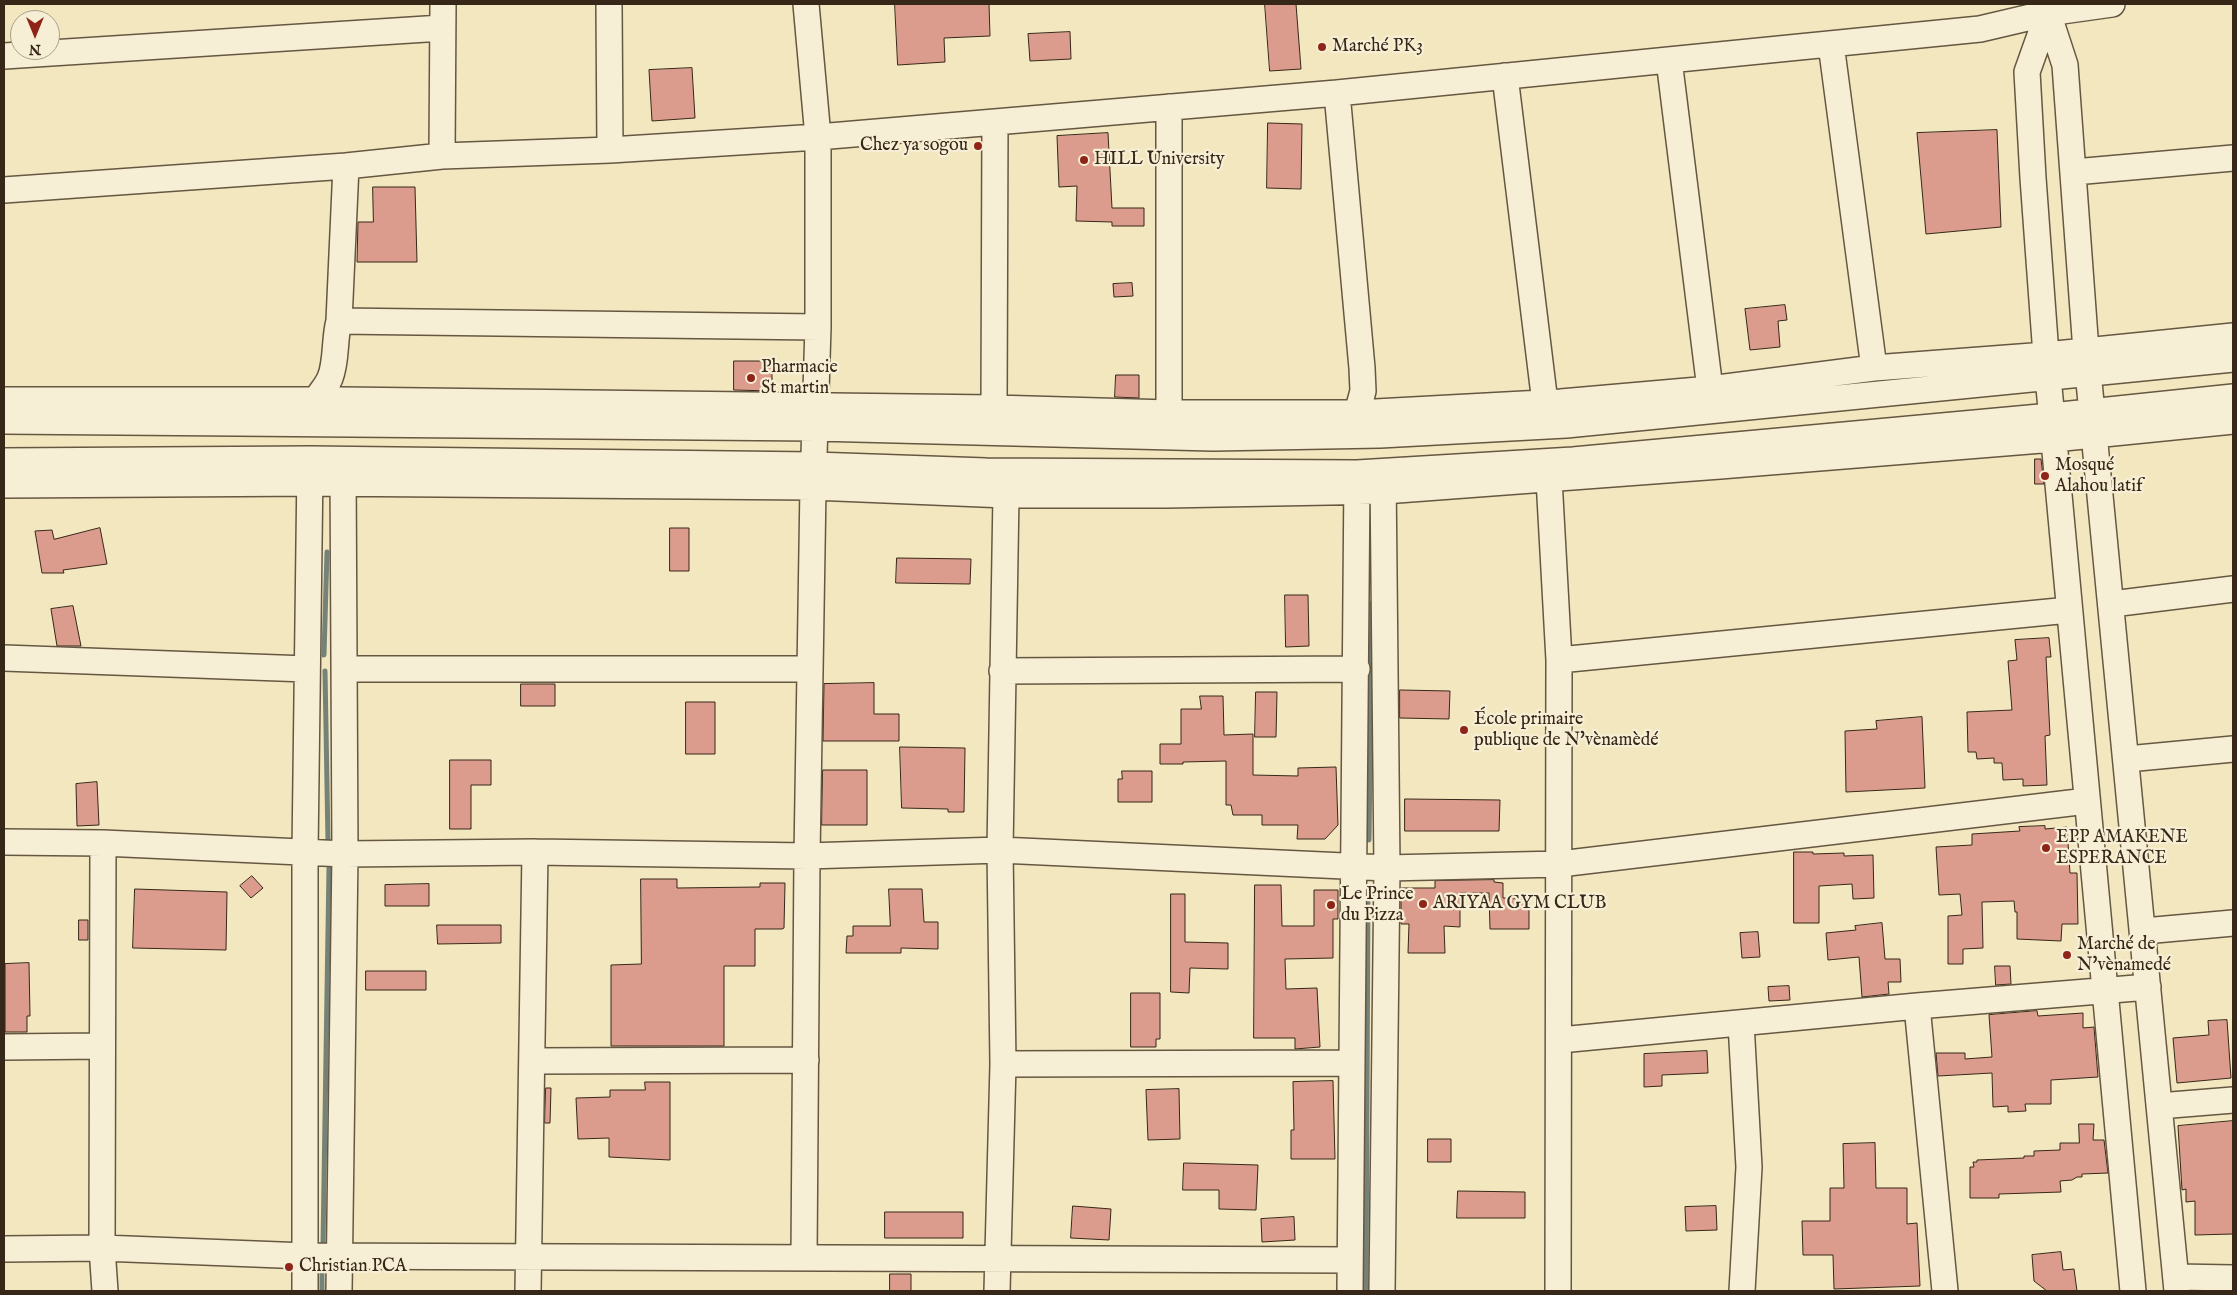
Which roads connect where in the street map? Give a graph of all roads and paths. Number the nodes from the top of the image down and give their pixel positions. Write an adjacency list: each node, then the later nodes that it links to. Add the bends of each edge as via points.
1 (443, 4): 6 (street)
2 (609, 4): 15 (street)
3 (806, 4): 14 (street)
4 (2112, 4): 5 (street)
5 (2048, 8): 7 (street, via 1980,29); 19 (street, via 2065,65); 26 (street, via 2027,72)
6 (442, 28): 8 (street); 16 (street)
7 (1831, 44): 9 (street); 27 (street)
8 (4, 56)
9 (1669, 60): 10 (street); 29 (street)
10 (1505, 76): 11 (street); 32 (street)
11 (1337, 93): 12 (street); 37 (street)
12 (1169, 107): 13 (street); 36 (street)
13 (995, 122): 14 (street); 33 (street)
14 (818, 137): 15 (street); 22 (street)
15 (610, 150): 16 (street)
16 (442, 156): 18 (street)
17 (2233, 158): 19 (street)
18 (346, 166): 20 (street); 21 (street)
19 (2074, 172): 25 (street)
20 (4, 190)
21 (339, 320): 22 (street); 28 (street)
22 (818, 327): 38 (street)
23 (2233, 336): 25 (street)
24 (2233, 359): 25 (street)
25 (2088, 362): 26 (street); 41 (street)
26 (2047, 366): 27 (street); 37 (street, via 1566,425); 42 (street)
27 (1874, 368): 29 (street)
28 (330, 378): 34 (street); 35 (street)
29 (1710, 389): 32 (street)
30 (2233, 397): 41 (street)
31 (4, 400): 34 (street)
32 (1545, 403): 37 (street)
33 (994, 408): 36 (street); 38 (street)
34 (312, 411): 35 (street); 40 (street); 43 (street)
35 (343, 412): 38 (street); 45 (street)
36 (1170, 413): 37 (street)
37 (1366, 417): 38 (street, via 1213,438); 48 (street); 49 (street)
38 (816, 418): 46 (street)
39 (2233, 421): 41 (street)
40 (4, 422)
41 (2094, 423): 42 (street); 54 (street)
42 (2052, 428): 47 (street); 48 (street, via 1573,460); 55 (street)
43 (310, 459): 44 (street); 45 (street); 50 (street)
44 (4, 461)
45 (343, 472): 46 (street); 50 (street); 61 (street)
46 (814, 476): 49 (street, via 986,471); 52 (street); 58 (street)
47 (1549, 479): 48 (street); 57 (street)
48 (1383, 481): 49 (street); 75 (street)
49 (1357, 482): 52 (street, via 1166,495); 59 (street)
50 (309, 483): 51 (street); 60 (street)
51 (4, 485)
52 (1006, 495): 62 (street)
53 (2233, 589): 54 (street)
54 (2112, 604): 64 (street)
55 (2069, 610): 57 (street); 65 (street)
56 (4, 658): 60 (street)
57 (1559, 660): 73 (street)
58 (810, 668): 61 (street); 72 (street)
59 (1357, 668): 62 (street); 74 (street)
60 (307, 669): 69 (street)
61 (344, 669): 71 (street)
62 (1002, 671): 68 (street)
63 (2233, 749): 64 (street)
64 (2127, 759): 77 (street)
65 (2087, 801): 73 (street); 79 (street)
66 (4, 842): 67 (street)
67 (103, 843): 69 (street); 83 (street)
68 (1000, 850): 72 (street); 74 (street); 88 (street)
69 (305, 852): 71 (street); 94 (street)
70 (535, 852): 71 (street); 72 (street); 86 (street)
71 (345, 854): 93 (street)
72 (807, 856): 85 (street)
73 (1560, 864): 75 (street); 82 (street)
74 (1355, 868): 75 (street); 87 (street)
75 (1387, 868): 107 (street)
76 (2233, 923): 77 (street)
77 (2144, 931): 78 (street)
78 (2148, 987): 79 (street); 90 (street)
79 (2105, 989): 80 (street); 111 (street)
80 (1918, 1006): 81 (street); 110 (street)
81 (1741, 1023): 82 (street); 109 (street, via 1749,1167)
82 (1560, 1040): 108 (street)
83 (102, 1046): 84 (street); 91 (street)
84 (4, 1047)
85 (806, 1060): 86 (street); 96 (street)
86 (533, 1061): 95 (street)
87 (1351, 1063): 88 (street); 98 (street)
88 (1003, 1064): 97 (street)
89 (2233, 1100): 90 (street)
90 (2158, 1106): 100 (street)
91 (102, 1248): 92 (street); 94 (street); 101 (street)
92 (4, 1249)
93 (340, 1254): 94 (street); 95 (street); 103 (street)
94 (306, 1256): 102 (street)
95 (528, 1257): 96 (street); 104 (street)
96 (804, 1257): 97 (street)
97 (997, 1260): 98 (street); 105 (street)
98 (1350, 1260): 106 (street)
99 (2233, 1278): 100 (street)
100 (2177, 1284)
101 (105, 1291)
102 (305, 1291)
103 (339, 1291)
104 (528, 1291)
105 (997, 1291)
106 (1350, 1291)
107 (1382, 1291)
108 (1558, 1291)
109 (1742, 1291)
110 (1945, 1291)
111 (2133, 1291)

